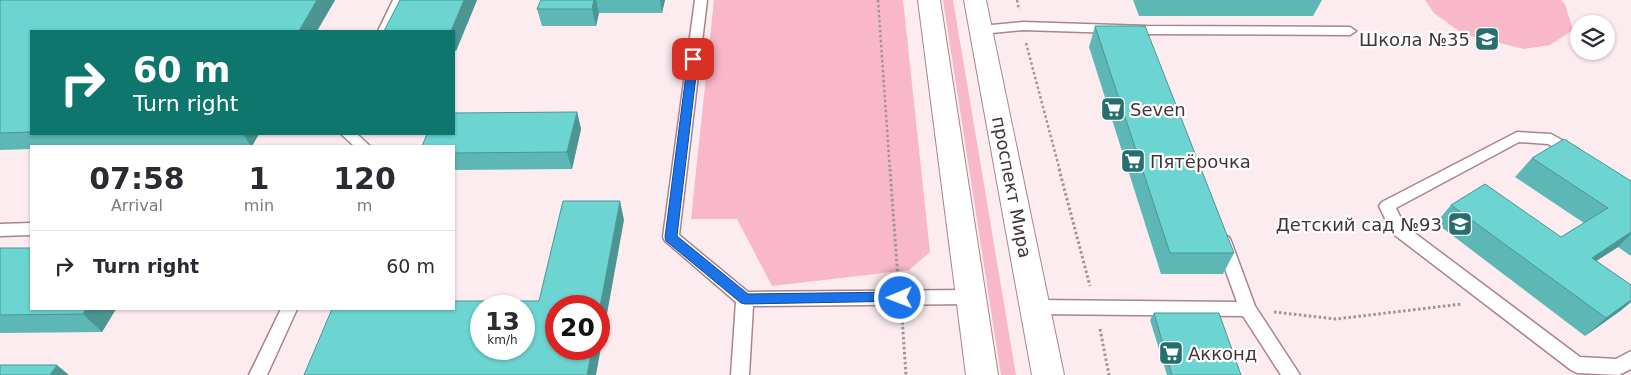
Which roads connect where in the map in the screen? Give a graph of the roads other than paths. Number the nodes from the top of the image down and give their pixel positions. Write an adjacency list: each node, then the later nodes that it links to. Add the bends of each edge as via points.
1 (399, 0): 5 (lane)
2 (701, 0): 17 (lane, via 671,237)
3 (929, 0): 16 (main road)
4 (975, 0): 6 (main road, проспект Мира)
5 (384, 30)
6 (981, 30): 7 (lane, via 1023,26); 18 (main road, проспект Мира)
7 (1147, 30): 8 (lane); 9 (lane)
8 (1350, 31)
9 (1154, 49)
10 (349, 135): 11 (lane)
11 (362, 145)
12 (1583, 159): 21 (lane, via 1551,139 1517,137 1387,206 1398,229 1577,365 1619,367)
13 (1218, 225): 19 (lane)
14 (30, 229): 15 (lane)
15 (0, 230)
16 (971, 297): 17 (lane); 24 (main road)
17 (745, 299): 23 (lane)
18 (1035, 307): 19 (lane); 25 (main road, проспект Мира)
19 (1248, 309): 26 (lane)
20 (289, 310): 22 (lane)
21 (1631, 359)
22 (258, 375)
23 (740, 375)
24 (982, 375)
25 (1048, 375)
26 (1291, 375)

